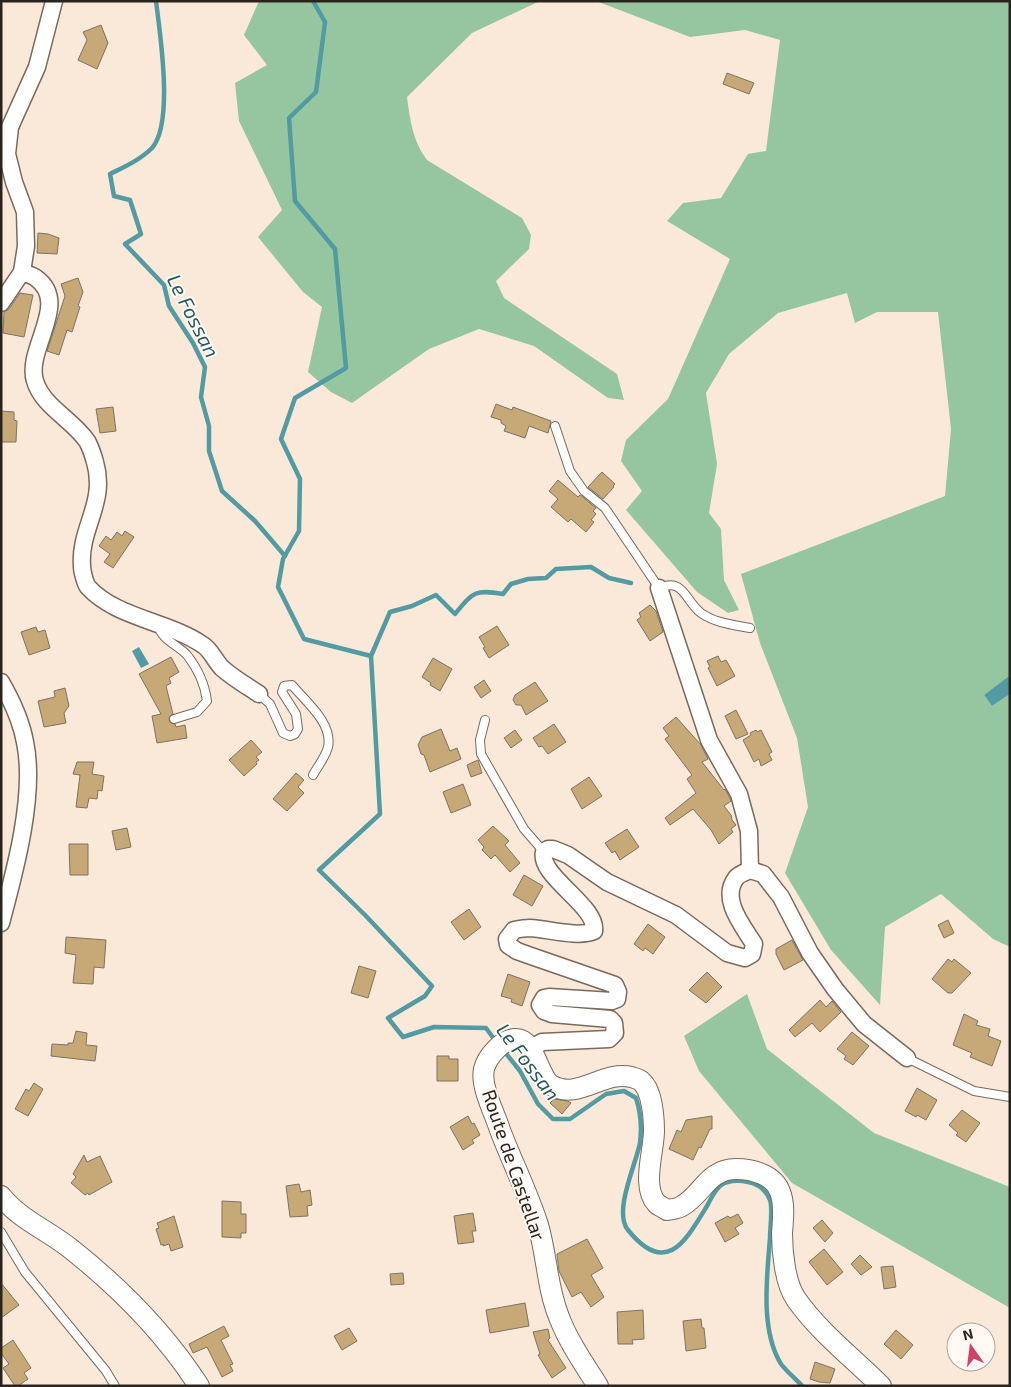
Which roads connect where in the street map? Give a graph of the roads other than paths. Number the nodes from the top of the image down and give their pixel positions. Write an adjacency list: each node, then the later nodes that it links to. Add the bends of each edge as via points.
1 (54, 1): 2 (street, via 37,67 10,126 7,154 25,212 26,246)
2 (22, 272): 3 (street); 6 (street, via 36,278 46,290 50,307 33,368 35,382 47,402 87,441 95,461 98,477 96,503 83,543 82,566 87,586 108,604)
3 (1, 303)
4 (556, 426): 5 (lane, via 570,471 584,490 605,508)
5 (659, 588): 7 (lane, via 668,584 678,586 701,613 720,622); 14 (street, via 710,740 739,794 749,831)
6 (157, 624): 9 (street, via 205,646 221,667); 10 (lane, via 160,632 187,655 204,684 207,701 197,712)
7 (750, 628)
8 (1, 682): 15 (street, via 15,707 29,771 24,821)
9 (259, 694): 12 (lane, via 270,704 283,733 290,736 298,729 296,714 282,692 284,686 292,685 318,715 328,733 328,748)
10 (174, 718)
11 (485, 720): 13 (lane, via 480,740 481,754 524,828)
12 (313, 775)
13 (544, 852): 14 (street, via 553,849 568,855 607,882 676,915 727,952 745,958 752,954 754,944 734,910 730,892 737,877); 16 (street, via 548,870 592,919 594,930 578,933 527,928 514,930 507,939 508,945 615,985 618,992 617,999 612,1001 550,997 544,998 540,1005 544,1012 552,1014 610,1019 615,1033 609,1040 542,1042)
14 (750, 870): 17 (street, via 763,874 780,897 810,953 864,1024)
15 (1, 923)
16 (530, 1049): 23 (street, Route de Castellar, via 523,1041 515,1039 500,1047 484,1069 485,1088 538,1224 554,1305 570,1341); 24 (street, via 549,1084 563,1090 622,1075 640,1080 648,1090 653,1107 651,1191 657,1204 667,1210 680,1207 718,1173 735,1169 754,1170 773,1180 781,1192 785,1272 795,1298)
17 (907, 1058): 18 (lane, via 974,1091)
18 (1010, 1097)
19 (1, 1196): 22 (street, via 26,1218 71,1248 136,1308 184,1363)
20 (1, 1232): 21 (lane, via 25,1272)
21 (115, 1386)
22 (199, 1386)
23 (598, 1386)
24 (881, 1386)

